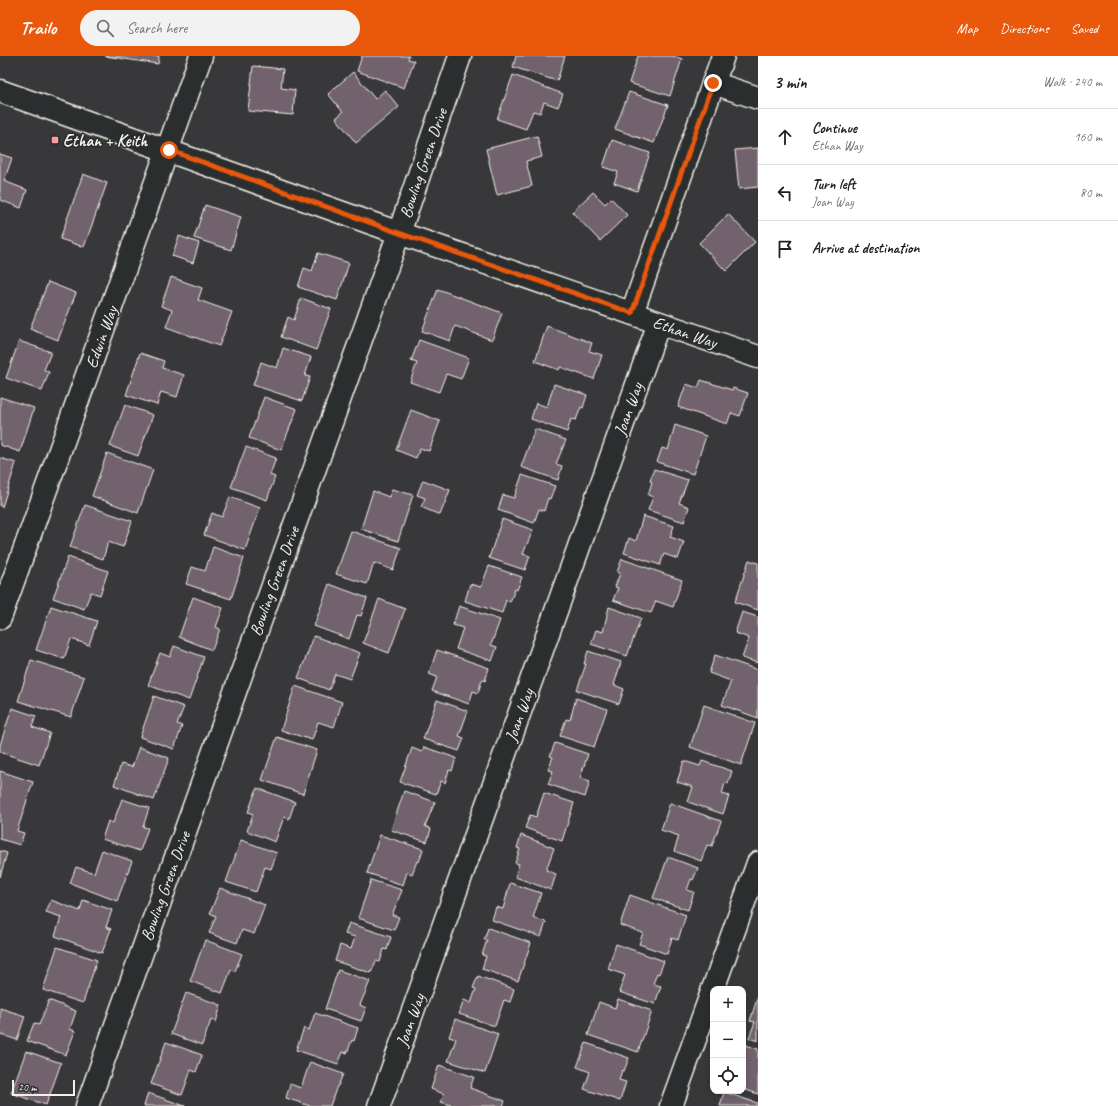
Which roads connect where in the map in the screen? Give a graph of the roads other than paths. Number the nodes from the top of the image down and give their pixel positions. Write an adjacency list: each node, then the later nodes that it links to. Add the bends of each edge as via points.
1 (201, 56): 7 (street, Edwin Way)
2 (460, 56): 8 (street, Bowling Green Drive)
3 (723, 56): 4 (street)
4 (713, 83): 6 (street); 9 (street)
5 (0, 91): 7 (street, Ethan Way)
6 (758, 98)
7 (169, 150): 8 (street, Ethan Way); 12 (street, Edwin Way)
8 (399, 233): 9 (street, Ethan Way); 16 (street, Bowling Green Drive)
9 (632, 313): 10 (street, Ethan Way)
10 (659, 323): 11 (street, Ethan Way); 17 (street, Joan Way)
11 (758, 357)
12 (0, 618)
13 (758, 863): 14 (street)
14 (714, 986)
15 (710, 998): 18 (street)
16 (87, 1106)
17 (379, 1106)
18 (672, 1106)

